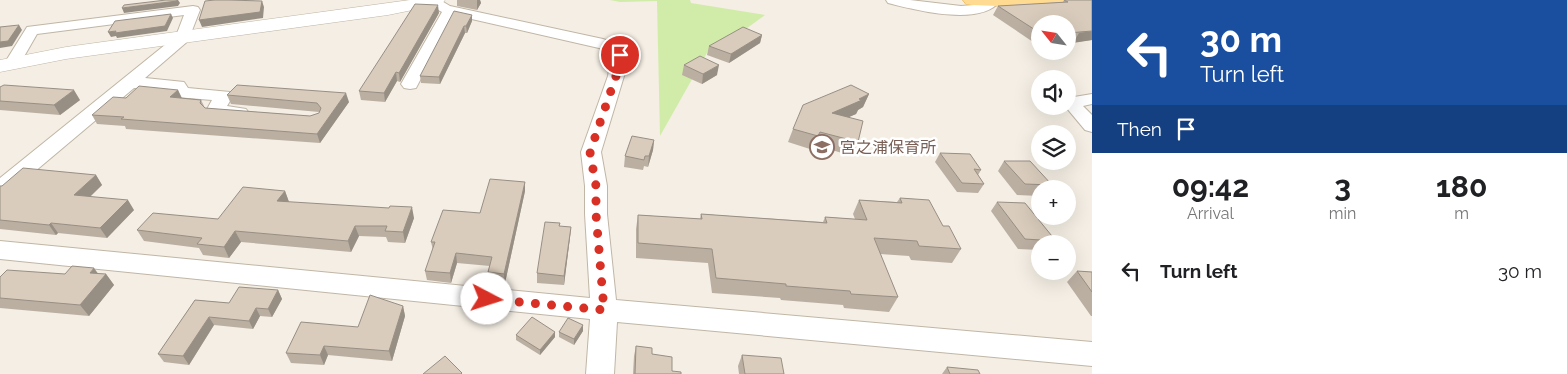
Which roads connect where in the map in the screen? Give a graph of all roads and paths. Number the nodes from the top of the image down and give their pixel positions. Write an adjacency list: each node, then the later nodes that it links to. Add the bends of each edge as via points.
1 (893, 0): 4 (street, via 948,10 982,9)
2 (972, 0): 4 (main road)
3 (1072, 0): 4 (main road)
4 (993, 1)
5 (439, 4): 6 (street); 9 (street); 15 (street, via 620,50 616,76 590,152 596,186)
6 (183, 38): 7 (street, via 66,53); 7 (street, via 193,10 32,30); 8 (street)
7 (6, 65)
8 (128, 82): 11 (street, via 178,86 182,93 224,96 215,111); 13 (street)
9 (410, 84)
10 (1092, 99): 12 (street, via 1072,102)
11 (254, 114)
12 (1092, 126)
13 (0, 189)
14 (0, 250): 15 (street)
15 (604, 310): 16 (street); 17 (street)
16 (1092, 354)
17 (600, 374)

